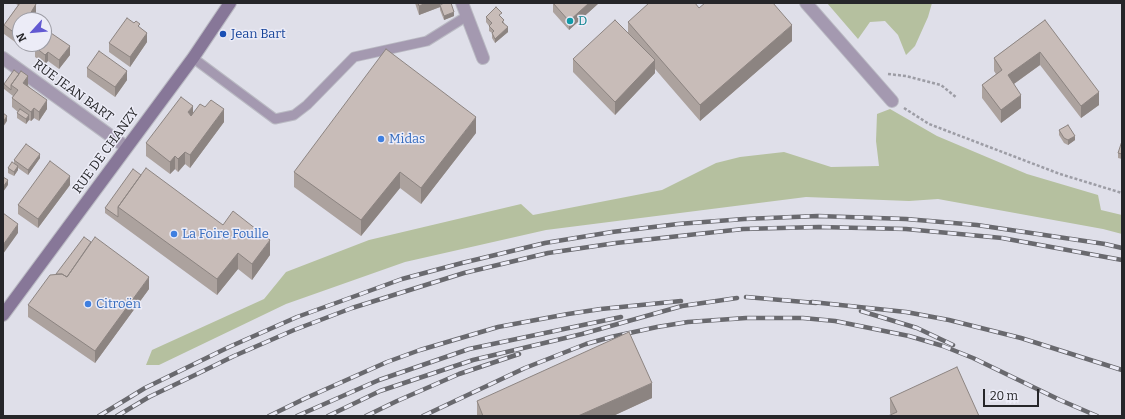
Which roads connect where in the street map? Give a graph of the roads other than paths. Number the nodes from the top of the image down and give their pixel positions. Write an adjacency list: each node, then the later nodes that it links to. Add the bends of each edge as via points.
1 (230, 3): 6 (main road, RUE DE CHANZY)
2 (462, 3): 4 (street)
3 (806, 3): 8 (street)
4 (467, 16): 6 (lane, via 427,41 354,57 307,105 294,115 275,119); 7 (street)
5 (3, 58): 9 (street, RUE JEAN BART)
6 (193, 58): 9 (main road, RUE DE CHANZY)
7 (483, 58)
8 (892, 100)
9 (126, 147): 10 (main road, RUE DE CHANZY)
10 (3, 315)

